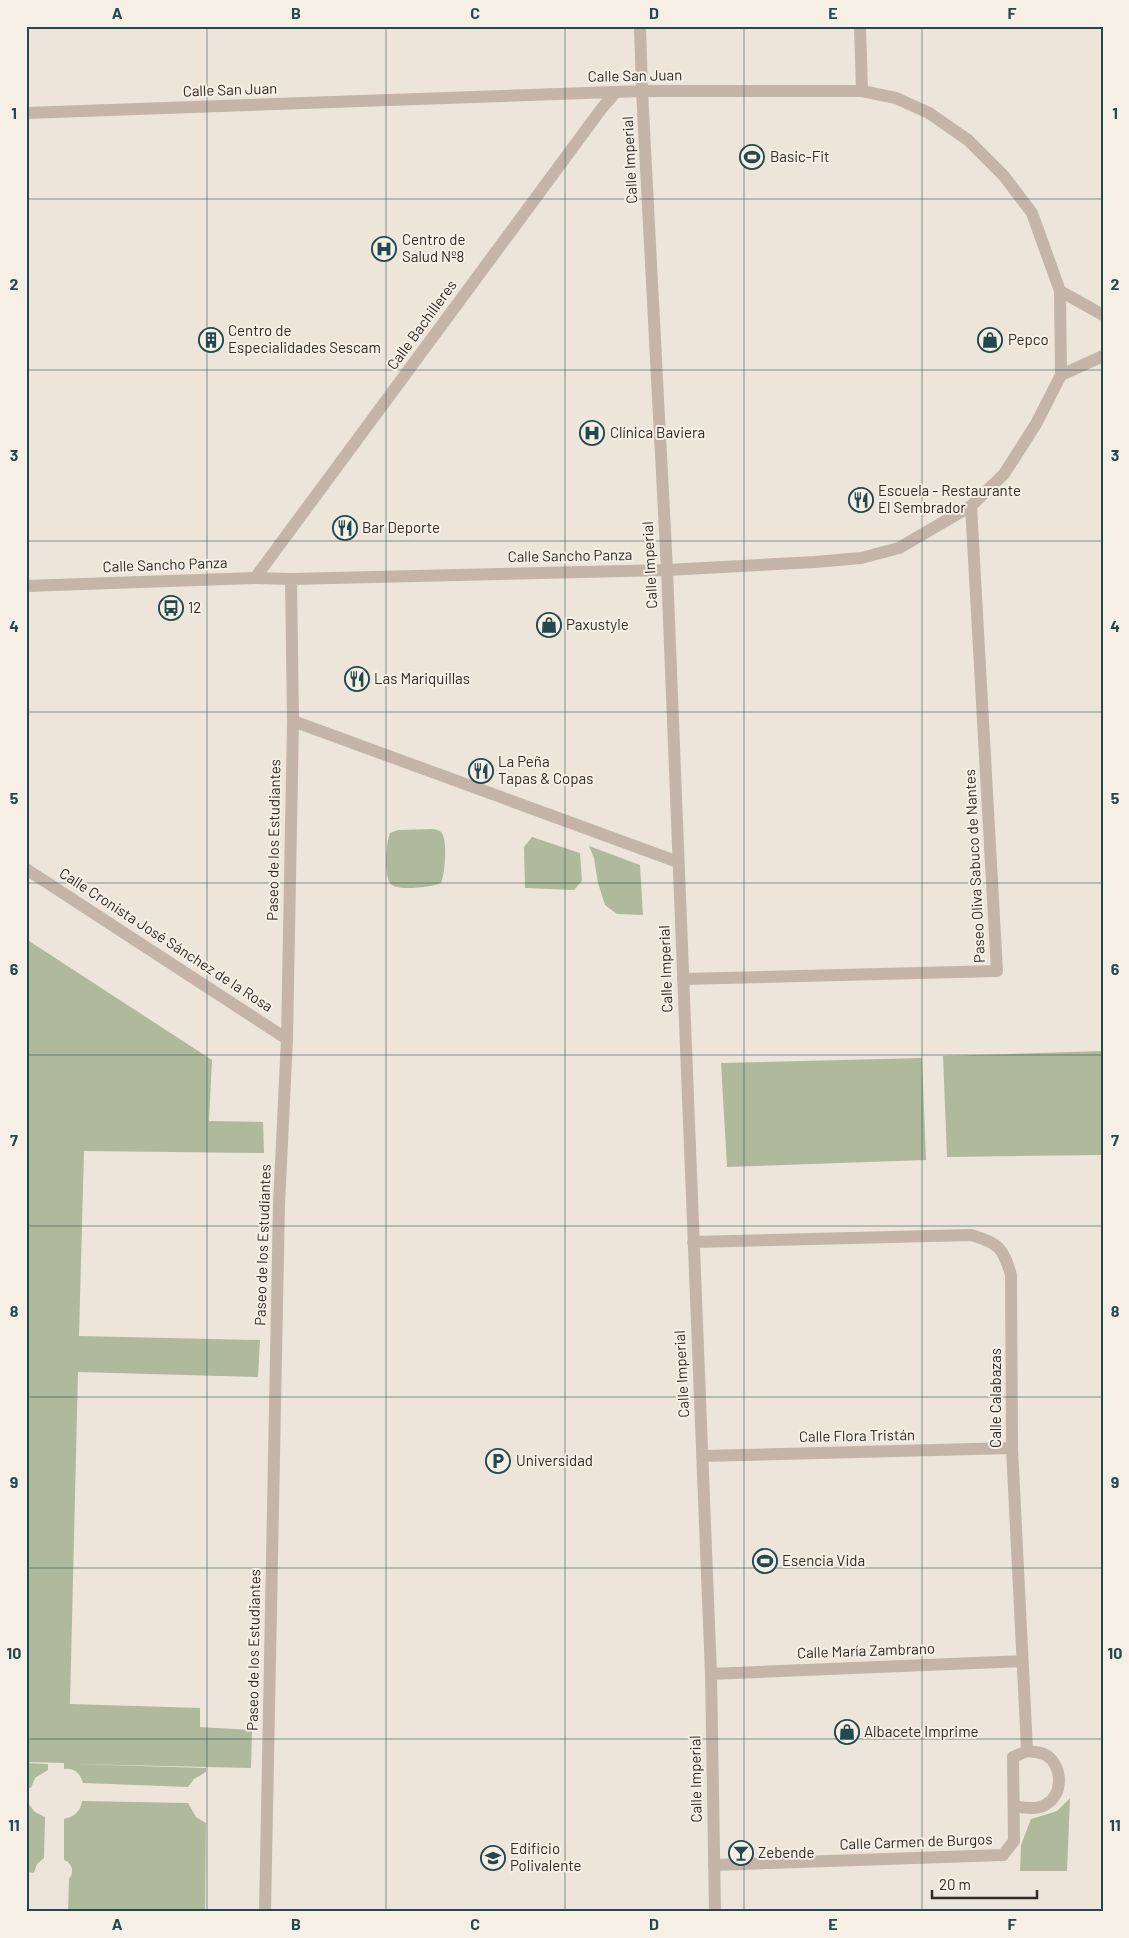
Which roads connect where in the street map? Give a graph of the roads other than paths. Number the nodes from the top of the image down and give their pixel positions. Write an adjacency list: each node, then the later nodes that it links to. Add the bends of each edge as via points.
1 (640, 26): 3 (street, Calle Imperial)
2 (860, 26): 4 (street)
3 (642, 91): 4 (street, Calle San Juan); 5 (street, Calle San Juan); 12 (street, Calle Imperial)
4 (862, 91): 7 (street, Calle San Juan, via 896,98 929,113 968,140 1004,176 1032,213)
5 (616, 92): 6 (street, Calle San Juan); 13 (street, Calle Bachilleres)
6 (26, 113)
7 (1060, 291): 8 (street); 10 (street, Calle San Juan)
8 (1103, 315)
9 (1103, 356): 10 (street)
10 (1061, 375): 11 (street, Calle Sancho Panza, via 1036,424 1004,474)
11 (971, 506): 12 (street, Calle Sancho Panza, via 899,548 861,558); 19 (street, Paseo Oliva Sabuco de Nantes, via 997,971)
12 (667, 570): 14 (street, Calle Sancho Panza); 17 (street, Calle Imperial)
13 (255, 578): 14 (street, Calle Sancho Panza); 15 (street, Calle Sancho Panza)
14 (291, 579): 16 (street, Paseo de los Estudiantes)
15 (26, 586)
16 (293, 721): 17 (street); 20 (street, Paseo de los Estudiantes)
17 (678, 862): 19 (street, Calle Imperial)
18 (26, 869): 20 (street, Calle Cronista José Sánchez de la Rosa)
19 (683, 979): 21 (street, Calle Imperial)
20 (287, 1039): 29 (street, Paseo de los Estudiantes, via 279,1204)
21 (693, 1242): 22 (street, Calle Calabazas, via 971,1235 989,1240 1005,1254 1011,1275); 23 (street, Calle Imperial)
22 (1012, 1448): 23 (street, Calle Flora Tristán); 24 (street, Calle Calabazas)
23 (702, 1456): 25 (street, Calle Imperial)
24 (1022, 1661): 25 (street, Calle María Zambrano); 26 (street, Calle Calabazas)
25 (711, 1674): 28 (street, Calle Imperial)
26 (1027, 1751): 27 (street, Calle Carmen de Burgos, via 1013,1757); 27 (street, via 1040,1752 1055,1763 1059,1773 1058,1790 1045,1805)
27 (1015, 1806): 28 (street, Calle Carmen de Burgos, via 1014,1841 1003,1855)
28 (714, 1865): 30 (street, Calle Imperial)
29 (265, 1912)
30 (715, 1912)

